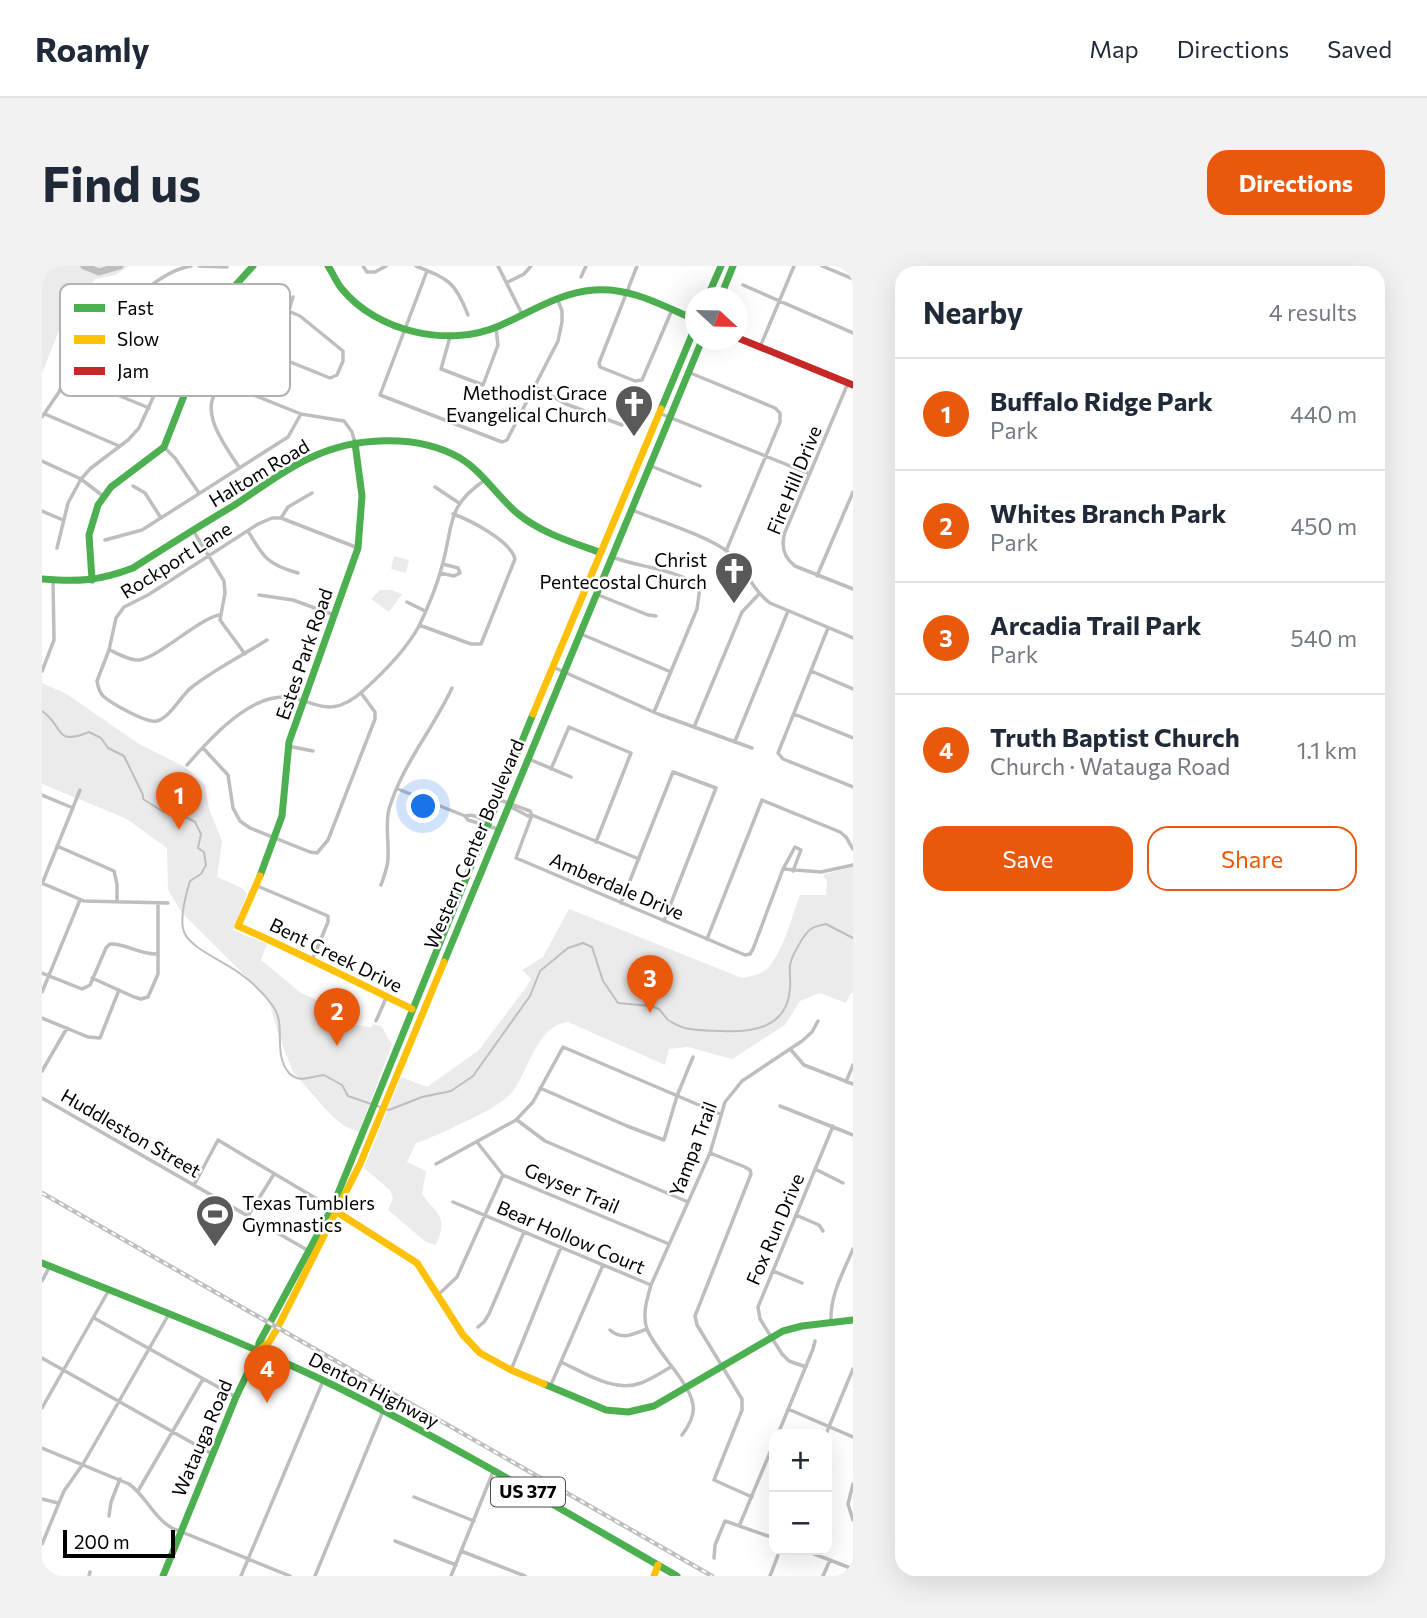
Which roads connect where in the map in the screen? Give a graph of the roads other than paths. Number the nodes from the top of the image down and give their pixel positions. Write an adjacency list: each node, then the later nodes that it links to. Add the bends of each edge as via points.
1 (191, 266): 22 (street)
2 (200, 266): 16 (street)
3 (253, 266): 23 (main road)
4 (328, 266): 37 (main road, via 361,306)
5 (363, 266): 6 (street, via 371,273)
6 (386, 266)
7 (416, 266): 18 (street)
8 (498, 266): 21 (street)
9 (531, 266): 21 (street)
10 (586, 266): 19 (street)
11 (637, 266): 27 (street)
12 (721, 266): 25 (main road)
13 (733, 266): 26 (main road)
14 (794, 266): 30 (street)
15 (822, 266): 17 (street)
16 (227, 267)
17 (831, 268): 20 (street)
18 (427, 271): 35 (street, via 452,284); 37 (street)
19 (581, 277)
20 (853, 279)
21 (508, 282): 34 (street)
22 (156, 284)
23 (237, 284)
24 (743, 285): 30 (street)
25 (712, 287)
26 (724, 287)
27 (628, 293): 29 (main road, via 602,290); 32 (main road); 32 (street, via 599,365 635,381 643,378)
28 (293, 297): 31 (street)
29 (557, 298): 34 (main road); 49 (street, via 561,330)
30 (779, 302): 39 (street); 43 (street)
31 (290, 307)
32 (672, 310): 36 (main road)
33 (290, 311): 45 (street, via 343,351 343,361 330,378)
34 (522, 314): 38 (main road)
35 (468, 315)
36 (685, 317)
37 (406, 328): 40 (main road); 49 (street, via 381,388 382,396 504,442)
38 (496, 328): 40 (main road); 40 (street, via 498,345 483,384 441,369)
39 (853, 333)
40 (450, 337)
41 (748, 342): 43 (main road)
42 (685, 347): 56 (main road, Western Center Boulevard)
43 (760, 347): 47 (main road)
44 (698, 350): 46 (main road, Western Center Boulevard)
45 (290, 362)
46 (688, 372): 59 (main road, Western Center Boulevard); 64 (street, via 778,411 780,422)
47 (851, 384): 68 (street, Fire Hill Drive)
48 (60, 386): 58 (street)
49 (534, 386): 60 (street)
50 (120, 396): 55 (street)
51 (154, 396): 55 (street)
52 (183, 396): 63 (main road)
53 (216, 396): 67 (street, via 213,420)
54 (256, 396): 57 (street)
55 (149, 408): 62 (street, via 139,428)
56 (659, 413): 59 (street); 74 (main road, Western Center Boulevard)
57 (301, 414): 61 (street, via 344,421); 67 (street, via 288,437)
58 (43, 416): 62 (street)
59 (669, 417): 64 (street); 66 (main road, Western Center Boulevard)
60 (622, 425)
61 (355, 443): 70 (main road, Haltom Road, via 401,442 427,447 468,463); 88 (main road, Haltom Road, via 310,458); 92 (main road, Estes Park Road, via 363,519)
62 (120, 446): 69 (street)
63 (163, 447): 76 (street); 78 (main road)
64 (766, 456): 68 (street); 93 (street)
65 (42, 461): 69 (street)
66 (649, 465): 72 (street); 80 (main road, Western Center Boulevard)
67 (239, 467): 76 (street)
68 (810, 474): 101 (street, Fire Hill Drive, via 782,544 790,562)
69 (81, 479): 78 (street); 86 (street)
70 (485, 480): 79 (street); 94 (main road, Haltom Road, via 529,522)
71 (133, 486): 84 (street, via 145,493)
72 (701, 486)
73 (435, 487): 79 (street)
74 (626, 490): 80 (main road); 83 (main road, Western Center Boulevard)
75 (853, 492): 101 (street)
76 (199, 493): 84 (street)
77 (312, 493): 85 (street, Rockport Lane, via 288,507)
78 (103, 496): 104 (main road, via 88,541)
79 (460, 504): 82 (street)
80 (630, 510): 83 (main road); 90 (main road, Western Center Boulevard); 93 (street)
81 (42, 511): 86 (street)
82 (453, 514): 97 (street); 115 (street, via 482,528 516,556 481,644)
83 (615, 516): 94 (main road, Western Center Boulevard)
84 (161, 518): 89 (street, via 135,534)
85 (281, 518): 87 (street, Rockport Lane, via 265,520); 92 (street)
86 (63, 520): 91 (street)
87 (248, 531): 95 (street, Rockport Lane); 99 (street, via 264,557)
88 (194, 532): 95 (street); 104 (main road, Haltom Road, via 133,568)
89 (105, 540)
90 (616, 545): 94 (main road); 96 (main road, Western Center Boulevard)
91 (57, 548)
92 (358, 548): 113 (main road, Estes Park Road)
93 (726, 551): 107 (street)
94 (599, 552): 98 (main road); 122 (main road, Western Center Boulevard)
95 (209, 556): 112 (street, via 225,585); 120 (street, Rockport Lane, via 124,607 116,618)
96 (611, 557): 98 (main road, Western Center Boulevard); 125 (street, via 660,568 700,587 697,609)
97 (443, 564): 100 (street); 100 (street, via 460,573)
98 (605, 570): 106 (main road, Western Center Boulevard)
99 (298, 573)
100 (440, 573): 110 (street)
101 (817, 576): 105 (street, Fire Hill Drive)
102 (42, 579): 103 (main road, Haltom Road)
103 (53, 580): 104 (main road, Haltom Road); 123 (street, via 54,640)
104 (92, 580)
105 (853, 590)
106 (596, 594): 114 (street); 117 (main road, Western Center Boulevard)
107 (759, 594): 111 (street); 133 (street, via 742,612)
108 (259, 595): 113 (street, via 293,600)
109 (407, 602): 110 (street)
110 (425, 611): 115 (street)
111 (788, 611): 116 (street); 135 (street)
112 (219, 615): 120 (street, via 145,659); 121 (street)
113 (334, 615): 130 (main road, Estes Park Road)
114 (656, 616)
115 (419, 625): 129 (street)
116 (829, 628): 118 (street); 124 (street)
117 (579, 633): 125 (street); 126 (main road, Western Center Boulevard)
118 (853, 638)
119 (267, 640): 121 (street, Rockport Lane)
120 (109, 650): 121 (street, Rockport Lane, via 97,681 100,693 153,722 192,687)
121 (245, 654)
122 (552, 666): 126 (street); 148 (main road, Western Center Boulevard)
123 (42, 671)
124 (811, 671): 128 (street); 132 (street)
125 (671, 672): 131 (street)
126 (563, 673): 131 (street); 140 (main road, Western Center Boulevard)
127 (452, 688): 145 (street, via 412,755)
128 (853, 689)
129 (361, 693): 130 (street, via 337,706 321,708); 154 (street, via 375,719 324,846 317,853 310,852)
130 (303, 702): 136 (main road, Estes Park Road); 137 (street, via 276,697 258,704)
131 (654, 712): 133 (street)
132 (794, 714): 134 (street); 144 (street, via 779,757)
133 (694, 727): 135 (street)
134 (853, 738)
135 (735, 741): 138 (street)
136 (288, 746): 139 (street); 154 (main road, Estes Park Road, via 285,803)
137 (203, 748): 141 (street); 154 (street, via 228,775 240,821)
138 (752, 748)
139 (313, 751)
140 (527, 758): 142 (street); 149 (main road, Western Center Boulevard)
141 (187, 765)
142 (551, 769): 143 (street); 155 (street, via 569,727 631,753)
143 (571, 777)
144 (853, 787)
145 (398, 789): 152 (street); 157 (street, via 387,818)
146 (80, 790): 150 (street)
147 (42, 795): 150 (street)
148 (498, 799): 149 (street); 152 (main road, Western Center Boulevard)
149 (508, 803): 151 (street, via 510,808); 153 (main road, Western Center Boulevard)
150 (73, 808): 158 (street)
151 (532, 815): 155 (street); 171 (street, Amberdale Drive, via 516,858)
152 (485, 824): 153 (street); 183 (main road, Western Center Boulevard)
153 (498, 829): 184 (main road, Western Center Boulevard)
154 (275, 838): 166 (main road, Estes Park Road)
155 (596, 842): 160 (street)
156 (397, 843): 157 (street)
157 (388, 844): 165 (street)
158 (57, 846): 164 (street); 168 (street, via 114,871)
159 (853, 849): 174 (street, via 840,832 762,800)
160 (639, 859): 171 (street); 172 (street, via 673,772 716,788)
161 (853, 865): 163 (street, via 821,872)
162 (783, 869): 163 (street); 163 (street, via 792,849 798,847 802,850); 174 (street, Amberdale Drive, via 750,954)
163 (793, 871)
164 (42, 884): 167 (street)
165 (381, 885)
166 (255, 886): 173 (main road, Estes Park Road); 176 (street, via 328,916)
167 (80, 900): 168 (street); 178 (street)
168 (117, 902): 169 (street)
169 (158, 903): 170 (street); 175 (street)
170 (168, 903)
171 (621, 903): 172 (street, Amberdale Drive)
172 (664, 921): 174 (street, Amberdale Drive)
173 (238, 926): 176 (main road, Bent Creek Drive)
174 (707, 939)
175 (158, 954): 179 (street, via 110,944); 180 (street, via 158,974 148,997 141,999)
176 (313, 959): 182 (main road, Bent Creek Drive)
177 (42, 974): 178 (street)
178 (48, 976): 179 (street, via 82,989); 181 (street)
179 (92, 978): 180 (street)
180 (119, 990): 188 (street, via 100,1038)
181 (42, 992)
182 (386, 998): 183 (main road, Bent Creek Drive); 186 (street)
183 (412, 1009): 184 (main road, Bent Creek Drive); 189 (main road)
184 (422, 1012): 190 (main road, Western Center Boulevard)
185 (42, 1018): 188 (street)
186 (376, 1021)
187 (818, 1021): 191 (street, Yampa Trail)
188 (66, 1028): 194 (street)
189 (400, 1037): 190 (main road); 215 (main road)
190 (410, 1041): 215 (main road, Western Center Boulevard)
191 (791, 1050): 195 (street, via 804,1065); 201 (street, Yampa Trail, via 742,1081)
192 (693, 1057): 198 (street)
193 (853, 1065): 195 (street)
194 (42, 1071)
195 (846, 1082): 196 (street)
196 (853, 1084)
197 (540, 1088): 198 (street, via 563,1047); 198 (street, via 664,1140); 202 (street)
198 (677, 1096): 201 (street)
199 (42, 1098): 212 (street, Huddleston Street)
200 (780, 1106): 203 (street)
201 (720, 1114): 206 (street, Yampa Trail)
202 (516, 1120): 205 (street); 214 (street, via 545,1142)
203 (833, 1126): 204 (street); 208 (street, Fox Run Drive)
204 (853, 1135)
205 (477, 1141): 207 (street); 210 (street, Geyser Trail)
206 (710, 1153): 214 (street, Yampa Trail); 248 (street, via 751,1174 696,1312 697,1325)
207 (436, 1164)
208 (815, 1169): 211 (street); 216 (street, Fox Run Drive)
209 (274, 1174): 212 (street, via 218,1140); 215 (street); 217 (street)
210 (503, 1175): 218 (street); 221 (street, Geyser Trail)
211 (843, 1183)
212 (194, 1185): 217 (street, Huddleston Street)
213 (453, 1202): 218 (street, Bear Hollow Court)
214 (688, 1202): 221 (street, Yampa Trail)
215 (335, 1211): 224 (main road, Western Center Boulevard); 233 (main road, via 417,1263)
216 (796, 1215): 219 (street); 228 (street, Fox Run Drive)
217 (248, 1216): 224 (street, Huddleston Street)
218 (484, 1216): 220 (street, Bear Hollow Court); 233 (street, via 457,1276)
219 (823, 1231)
220 (524, 1232): 222 (street, Bear Hollow Court); 238 (street, via 489,1314)
221 (669, 1244): 230 (street, Yampa Trail)
222 (561, 1247): 226 (street, Bear Hollow Court); 251 (street)
223 (853, 1250): 237 (street, via 834,1296)
224 (312, 1253): 244 (main road, Western Center Boulevard, via 266,1345)
225 (42, 1263): 227 (main road, Denton Highway / US 377)
226 (603, 1265): 230 (street, Bear Hollow Court); 246 (street)
227 (50, 1266): 229 (street); 232 (main road, Denton Highway / US 377)
228 (773, 1271): 231 (street); 241 (street, Fox Run Drive, via 758,1307)
229 (42, 1281)
230 (652, 1283): 239 (street, Bear Hollow Court, via 646,1305)
231 (802, 1283)
232 (109, 1290): 234 (main road, Denton Highway / US 377); 235 (street)
233 (439, 1294): 251 (main road, via 471,1345)
234 (169, 1314): 243 (street); 244 (main road, Denton Highway / US 377)
235 (94, 1318): 243 (street); 252 (street)
236 (853, 1320): 237 (main road)
237 (831, 1321): 241 (main road, via 802,1325)
238 (478, 1327)
239 (647, 1329): 240 (street, via 625,1337); 247 (street)
240 (610, 1330)
241 (772, 1337): 248 (main road); 249 (street, Fox Run Drive, via 785,1358)
242 (815, 1340): 249 (street)
243 (150, 1349): 253 (street); 258 (street)
244 (258, 1351): 254 (main road, Denton Highway / US 377); 257 (main road, Watauga Road)
245 (42, 1358): 252 (street)
246 (561, 1362): 247 (street, via 601,1381 622,1385 642,1383); 255 (street)
247 (671, 1367): 256 (street)
248 (722, 1367): 256 (main road); 277 (street, via 742,1399 742,1410 714,1480)
249 (806, 1367): 260 (street)
250 (853, 1369): 262 (street)
251 (511, 1370): 255 (main road)
252 (65, 1371): 258 (street); 259 (street)
253 (203, 1379): 257 (street); 265 (street)
254 (323, 1381): 261 (main road, Denton Highway / US 377); 292 (street)
255 (550, 1387): 256 (main road, via 619,1412 654,1406)
256 (685, 1388): 266 (street, via 693,1405 691,1423)
257 (236, 1397): 269 (main road, Watauga Road)
258 (120, 1403): 265 (street); 271 (street)
259 (42, 1408)
260 (788, 1409): 262 (street); 263 (street)
261 (383, 1411): 272 (main road, Denton Highway / US 377); 300 (street)
262 (830, 1426): 264 (street); 267 (street)
263 (780, 1429)
264 (828, 1429)
265 (173, 1432): 269 (street); 275 (street)
266 (682, 1435)
267 (853, 1437)
268 (42, 1448): 271 (street)
269 (212, 1454): 284 (main road, Watauga Road)
270 (769, 1455): 277 (street)
271 (83, 1464): 273 (street); 279 (street)
272 (493, 1472): 282 (street); 295 (main road, Denton Highway / US 377)
273 (120, 1479): 275 (street); 280 (street)
274 (853, 1485): 281 (street, via 848,1504)
275 (138, 1491): 284 (street, via 159,1519)
276 (414, 1497): 282 (street)
277 (752, 1497): 283 (street)
278 (42, 1499): 279 (street)
279 (58, 1503): 287 (street)
280 (109, 1516)
281 (853, 1520)
282 (474, 1521): 288 (street)
283 (740, 1524): 285 (street); 291 (street, via 725,1521)
284 (181, 1531): 292 (street); 297 (main road, Watauga Road)
285 (769, 1536)
286 (395, 1541): 294 (street)
287 (42, 1544)
288 (461, 1551): 294 (street); 302 (street)
289 (778, 1555): 305 (street)
290 (817, 1555): 293 (street)
291 (714, 1558)
292 (248, 1559): 298 (street); 299 (street)
293 (830, 1560): 296 (street); 306 (street)
294 (456, 1565): 301 (street)
295 (658, 1565): 303 (main road); 304 (main road, Denton Highway / US 377)
296 (853, 1569)
297 (163, 1576)
298 (241, 1576)
299 (290, 1576)
300 (315, 1576)
301 (451, 1576)
302 (524, 1576)
303 (654, 1576)
304 (677, 1576)
305 (770, 1576)
306 (823, 1576)

